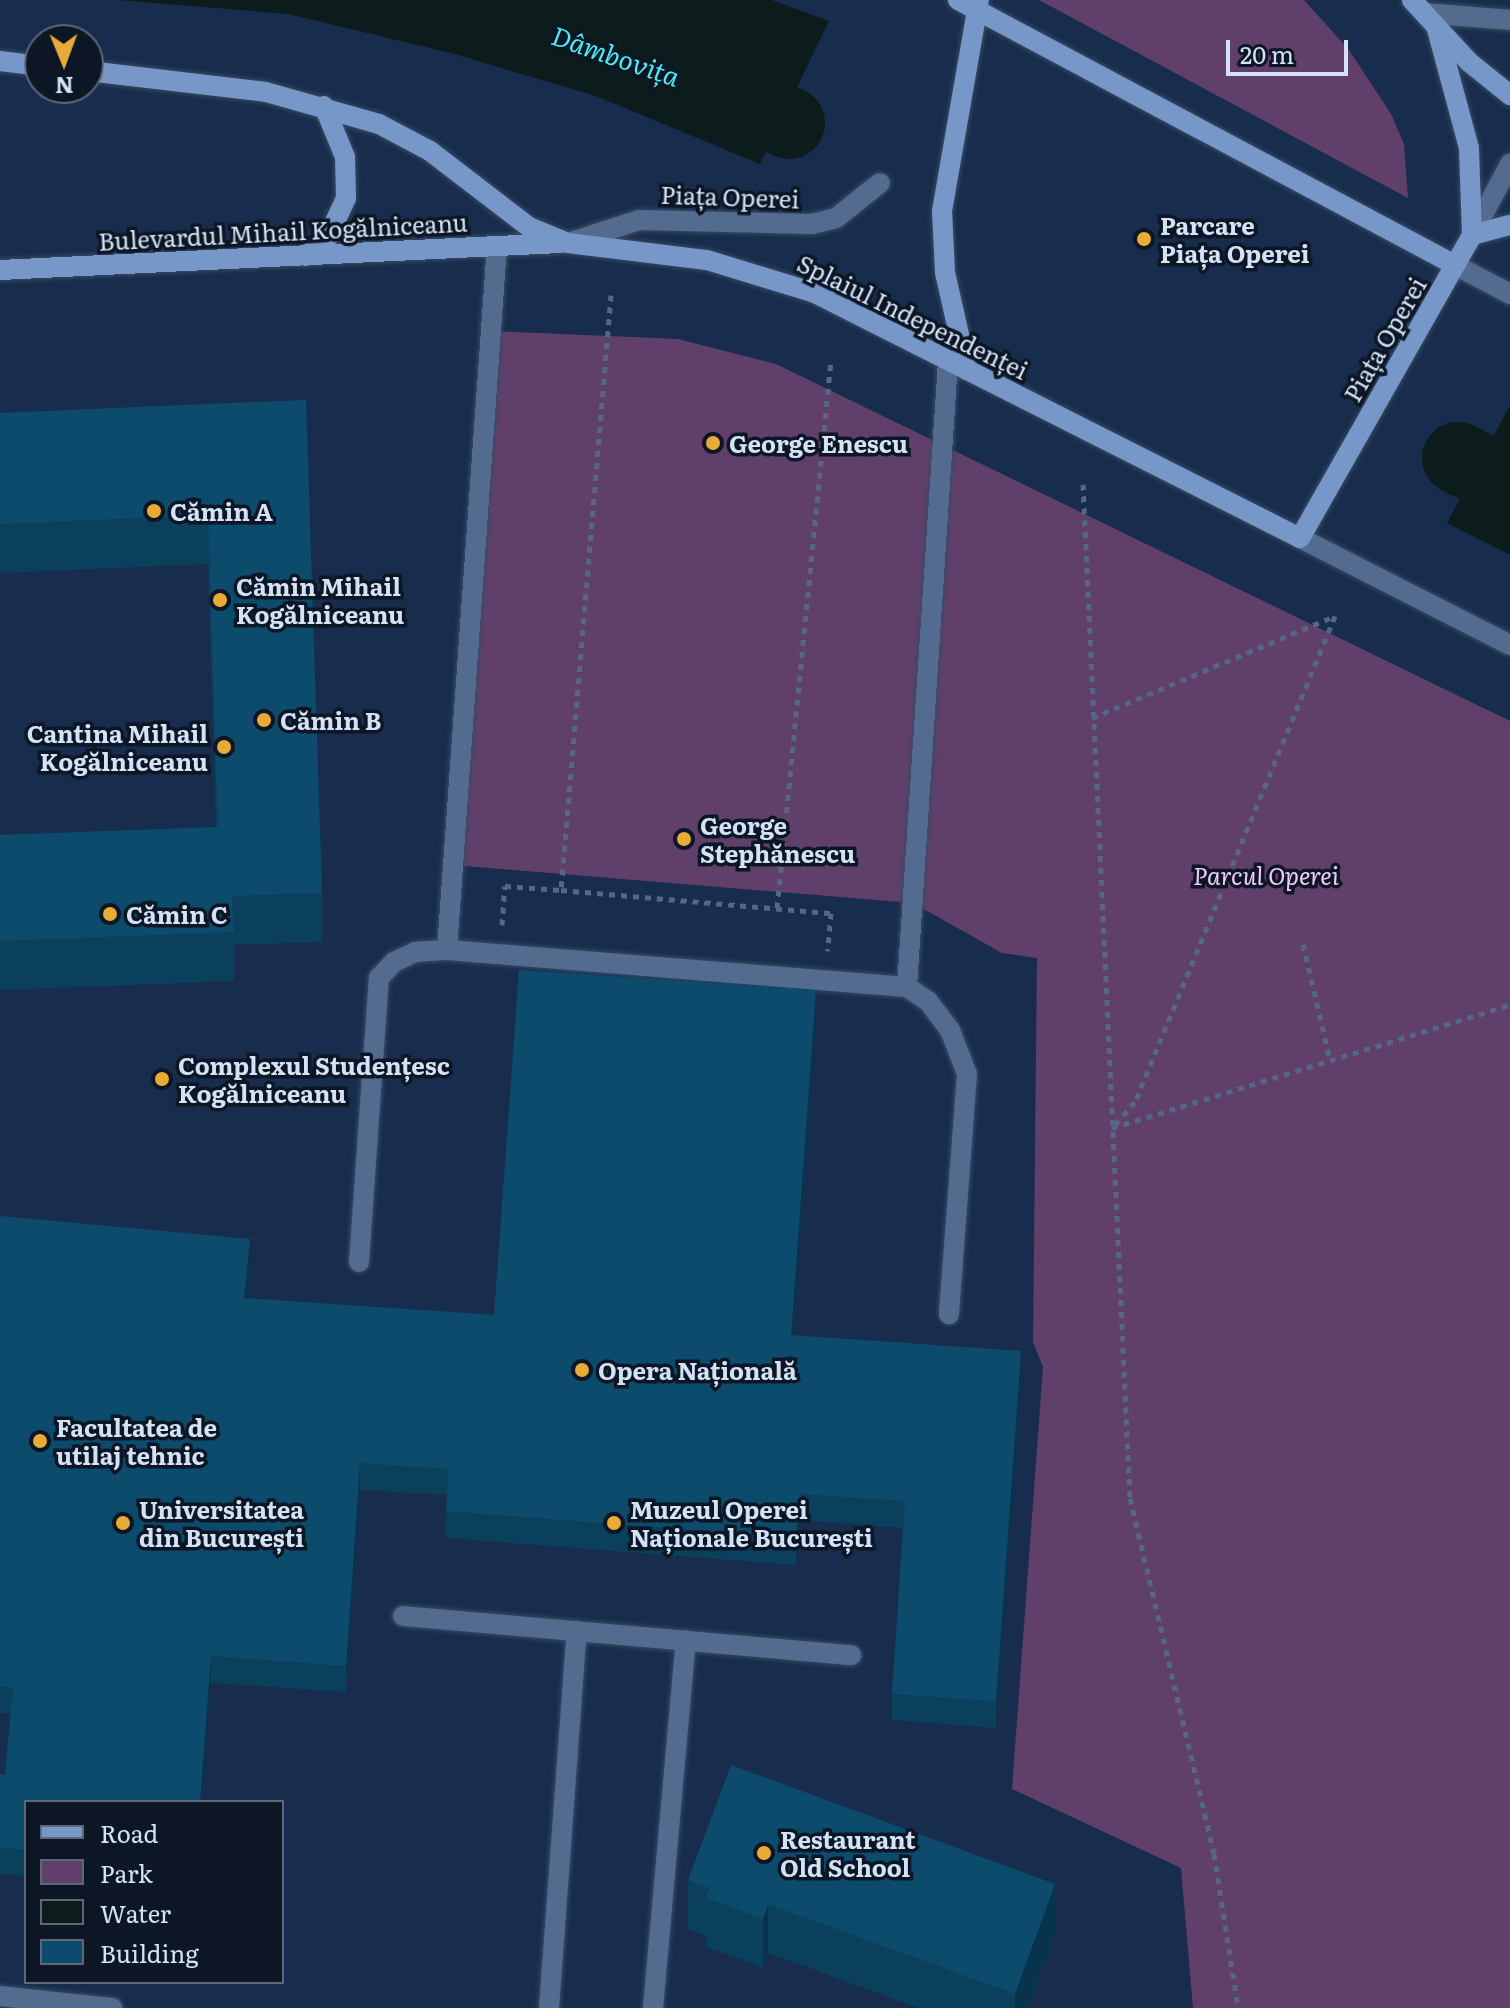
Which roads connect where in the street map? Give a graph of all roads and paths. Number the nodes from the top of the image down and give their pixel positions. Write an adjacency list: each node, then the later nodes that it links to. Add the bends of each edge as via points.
1 (971, 3): 16 (main road); 22 (main road, via 942,211 945,272)
2 (1425, 14): 3 (main road); 7 (main road); 12 (main road, via 1469,148)
3 (1510, 20)
4 (0, 61): 5 (main road)
5 (24, 64)
6 (104, 73): 8 (main road, Splaiul Independenței, via 266,92)
7 (1510, 95)
8 (324, 106): 13 (main road, Splaiul Independenței, via 405,136 508,215); 15 (main road, via 345,157 346,198 328,237)
9 (1510, 164): 12 (main road, Piața Operei)
10 (880, 183): 13 (main road, Piața Operei, via 836,218 812,224 639,220)
11 (1510, 225): 12 (main road)
12 (1472, 235): 16 (main road, Piața Operei)
13 (568, 243): 14 (main road, Bulevardul Mihail Kogălniceanu); 21 (main road, Splaiul Independenței, via 664,252 742,268 815,293)
14 (497, 246): 15 (main road, Bulevardul Mihail Kogălniceanu); 31 (main road)
15 (306, 256): 17 (main road, Bulevardul Mihail Kogălniceanu)
16 (1455, 265): 18 (main road); 24 (main road, Piața Operei)
17 (0, 270)
18 (1510, 294)
19 (611, 295): 27 (path)
20 (831, 360): 28 (path)
21 (948, 361): 22 (main road, Splaiul Independenței); 33 (main road)
22 (967, 370): 24 (main road, Splaiul Independenței)
23 (1083, 484): 26 (path)
24 (1300, 538): 25 (main road, Splaiul Independenței)
25 (1510, 645)
26 (1092, 718): 36 (path); 36 (path, via 1335,616 1135,1102)
27 (561, 890): 28 (path); 32 (path, via 505,886)
28 (777, 908): 29 (path)
29 (831, 913)
30 (1303, 944): 35 (path)
31 (447, 950): 32 (main road); 37 (main road, via 415,952 394,962 379,978)
32 (500, 954): 33 (main road)
33 (907, 987): 38 (main road, via 928,1001 950,1030 967,1074)
34 (1510, 1005): 35 (path)
35 (1330, 1060): 36 (path)
36 (1111, 1129): 47 (path, via 1130,1498 1214,1854)
37 (359, 1262)
38 (949, 1314)
39 (403, 1616): 40 (main road)
40 (577, 1631): 41 (main road); 45 (main road)
41 (686, 1640): 42 (main road); 46 (main road)
42 (851, 1655)
43 (0, 1996): 44 (main road)
44 (112, 2008)
45 (549, 2008)
46 (653, 2008)
47 (1238, 2008)

